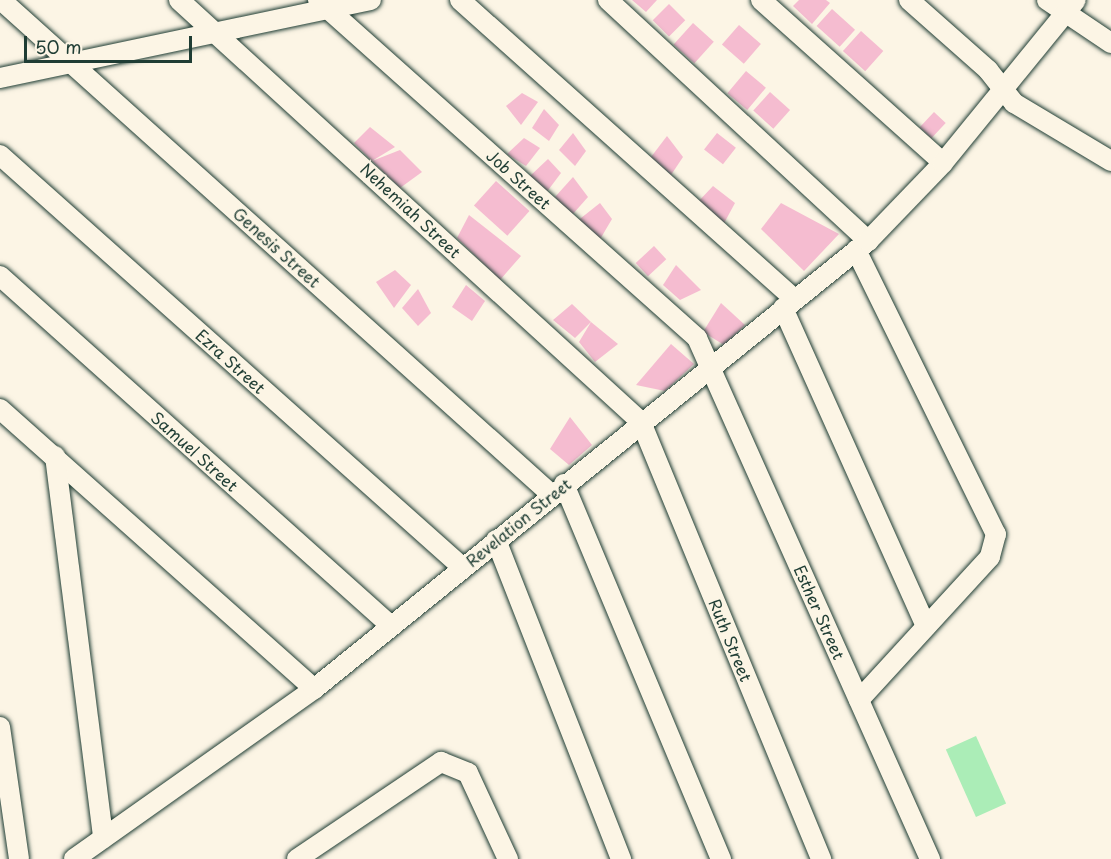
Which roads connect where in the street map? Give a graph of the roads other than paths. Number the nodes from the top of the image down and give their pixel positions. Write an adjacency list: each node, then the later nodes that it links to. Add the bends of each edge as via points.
1 (1, 0): 13 (street, Genesis Street)
2 (179, 0): 11 (street, Nehemiah Street)
3 (371, 0): 9 (street)
4 (460, 0): 21 (street)
5 (608, 0): 19 (street)
6 (761, 0): 18 (street)
7 (909, 0): 15 (street, via 988,70)
8 (1047, 0): 10 (street)
9 (324, 6): 11 (street); 22 (street, Job Street, via 697,338)
10 (1070, 7): 12 (street); 15 (street, Revelation Street)
11 (219, 34): 13 (street); 24 (street, Nehemiah Street)
12 (1111, 43)
13 (74, 64): 14 (street); 26 (street, Genesis Street)
14 (0, 78)
15 (1003, 90): 17 (street, via 1024,111); 18 (street, Revelation Street)
16 (0, 155): 28 (street, Ezra Street)
17 (1111, 161)
18 (943, 163): 19 (street, Revelation Street)
19 (862, 246): 21 (street, Revelation Street); 30 (street, via 993,526 996,542 990,557)
20 (0, 276): 29 (street, Samuel Street)
21 (789, 304): 22 (street, Revelation Street); 30 (street)
22 (712, 365): 24 (street, Revelation Street); 32 (street, Esther Street)
23 (0, 409): 25 (street)
24 (641, 422): 26 (street, Revelation Street); 41 (street, Ruth Street)
25 (55, 456): 31 (street); 34 (street)
26 (558, 489): 27 (street, Revelation Street); 40 (street)
27 (496, 540): 28 (street, Revelation Street); 39 (street)
28 (462, 567): 29 (street, Revelation Street)
29 (391, 626): 31 (street, Revelation Street)
30 (926, 626): 32 (street)
31 (314, 689): 34 (street, Revelation Street)
32 (859, 699): 42 (street, Esther Street)
33 (0, 727): 36 (street)
34 (103, 838): 37 (street, Revelation Street)
35 (506, 858): 38 (street, via 468,773 459,766 441,762)
36 (20, 859)
37 (74, 859)
38 (297, 859)
39 (621, 859)
40 (721, 859)
41 (821, 859)
42 (930, 859)

